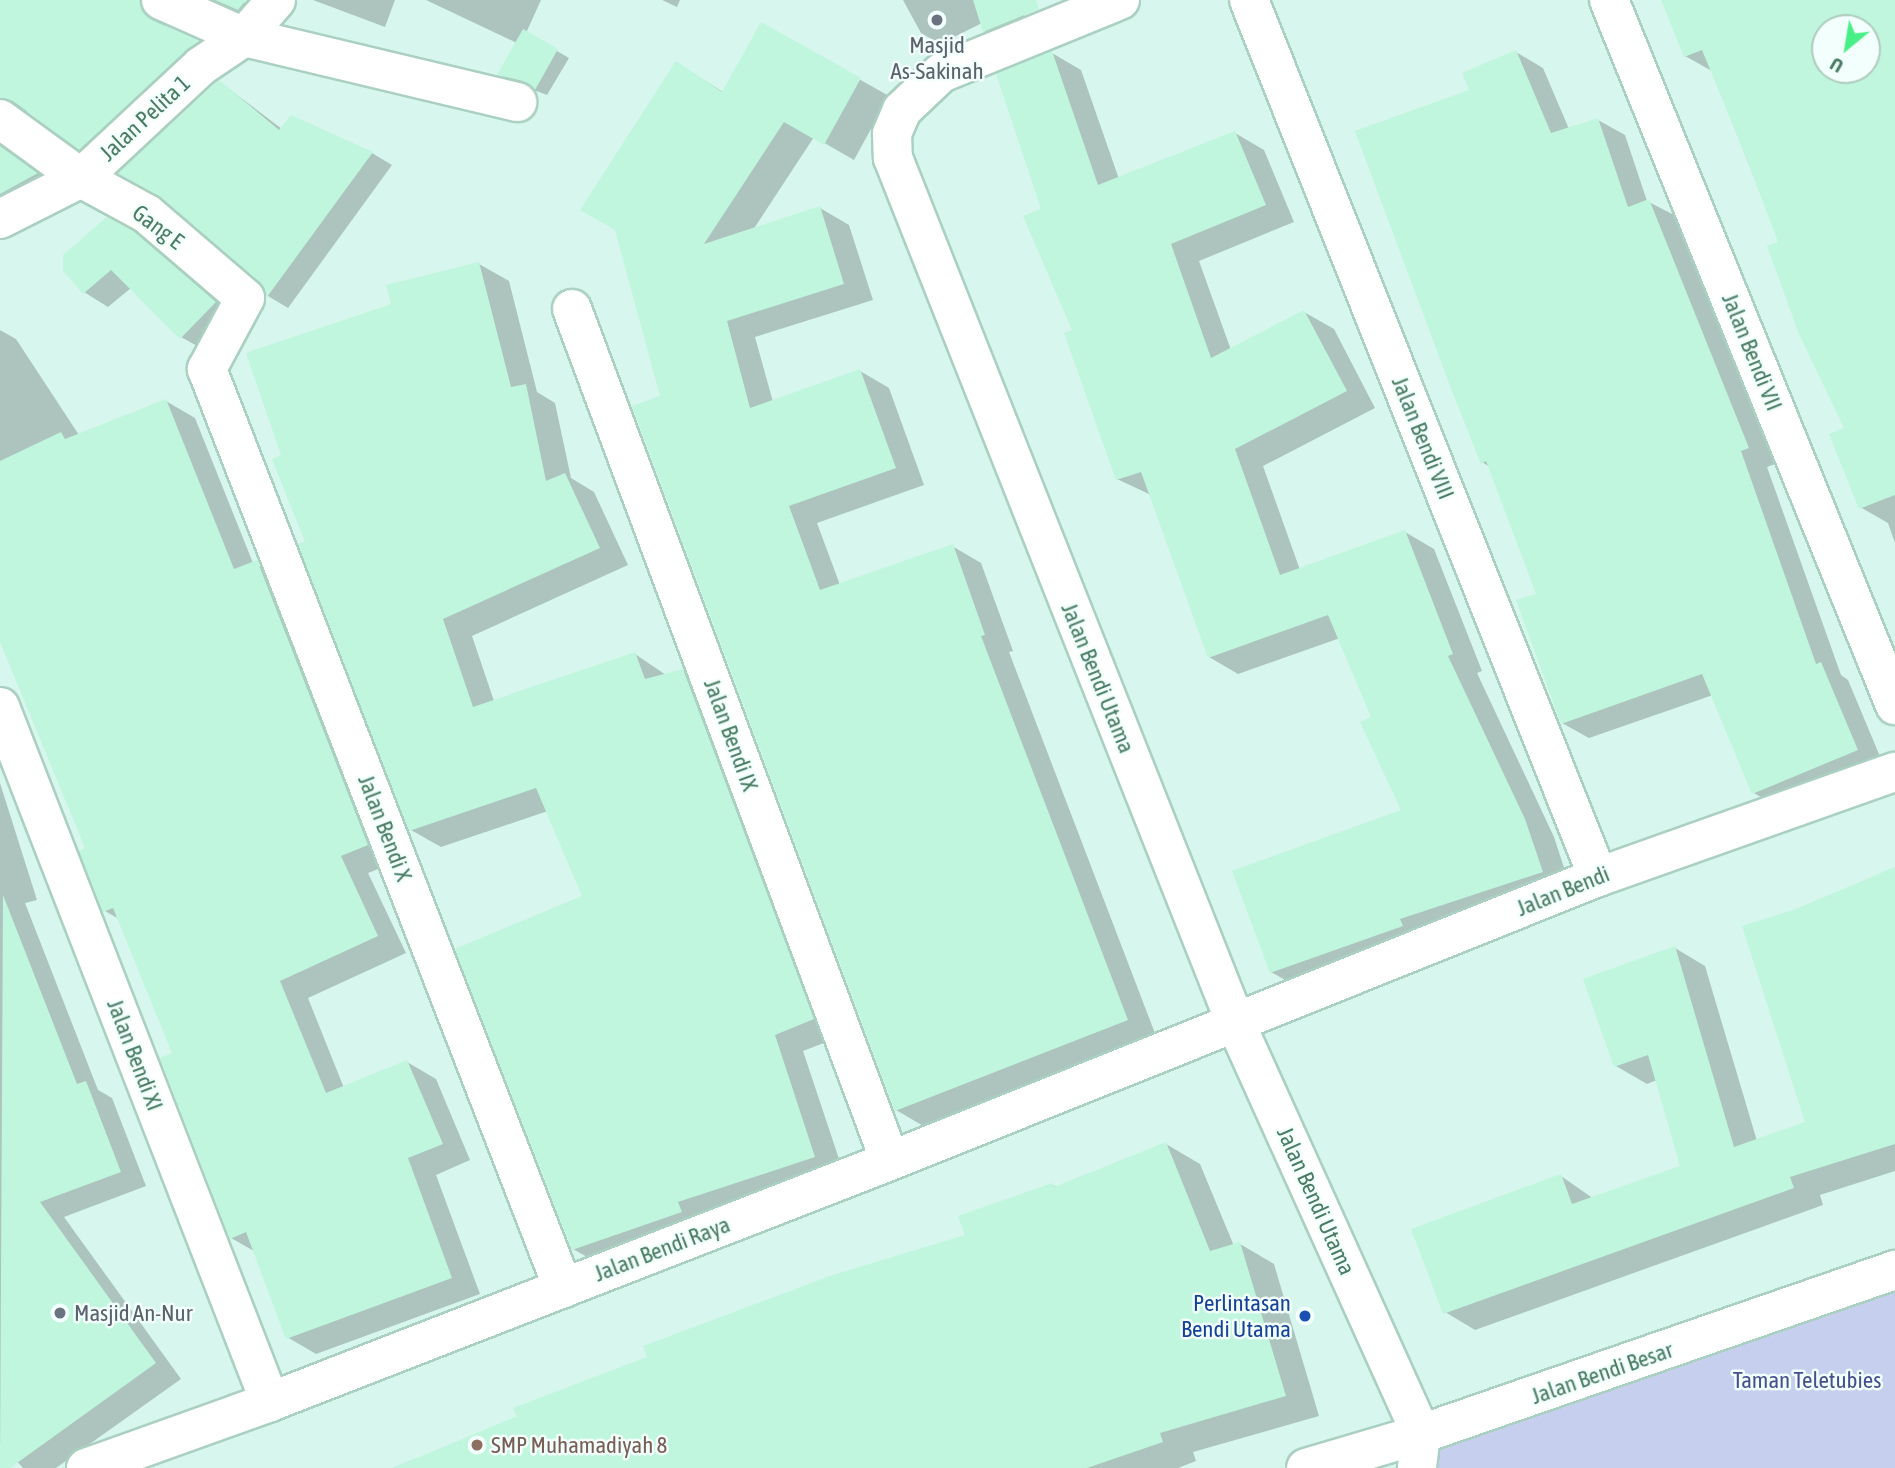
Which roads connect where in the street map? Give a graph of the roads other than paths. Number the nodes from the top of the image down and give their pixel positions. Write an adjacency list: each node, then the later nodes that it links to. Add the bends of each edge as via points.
1 (161, 0): 6 (street)
2 (276, 0): 6 (street, Jalan Pelita 1)
3 (1249, 0): 16 (street, Jalan Bendi VIII)
4 (1609, 0): 13 (street, Jalan Bendi VII)
5 (1116, 1): 17 (street, Jalan Bendi Utama, via 941,72 902,110 892,134 893,158)
6 (244, 37): 7 (street); 9 (street, Jalan Pelita 1, via 201,66)
7 (517, 102)
8 (0, 119): 9 (street, Gang E)
9 (81, 178): 10 (street, Jalan Pelita 1); 12 (street, Gang E, via 147,214 245,298)
10 (0, 219)
11 (572, 309): 18 (street, Jalan Bendi IX)
12 (207, 369): 20 (street, Jalan Bendi X)
13 (1895, 705)
14 (0, 707): 21 (street, Jalan Bendi XI)
15 (1895, 772): 16 (street, Jalan Bendi)
16 (1598, 877): 17 (street, Jalan Bendi)
17 (1236, 1024): 18 (street, Jalan Bendi Raya); 22 (street, Jalan Bendi Utama)
18 (890, 1161): 20 (street, Jalan Bendi Raya)
19 (1895, 1270): 22 (street, Jalan Bendi Besar)
20 (562, 1288): 21 (street, Jalan Bendi Raya)
21 (270, 1402): 23 (street, Jalan Bendi Raya)
22 (1419, 1451): 24 (street, Jalan Bendi Besar)
23 (86, 1468)
24 (1306, 1468)

